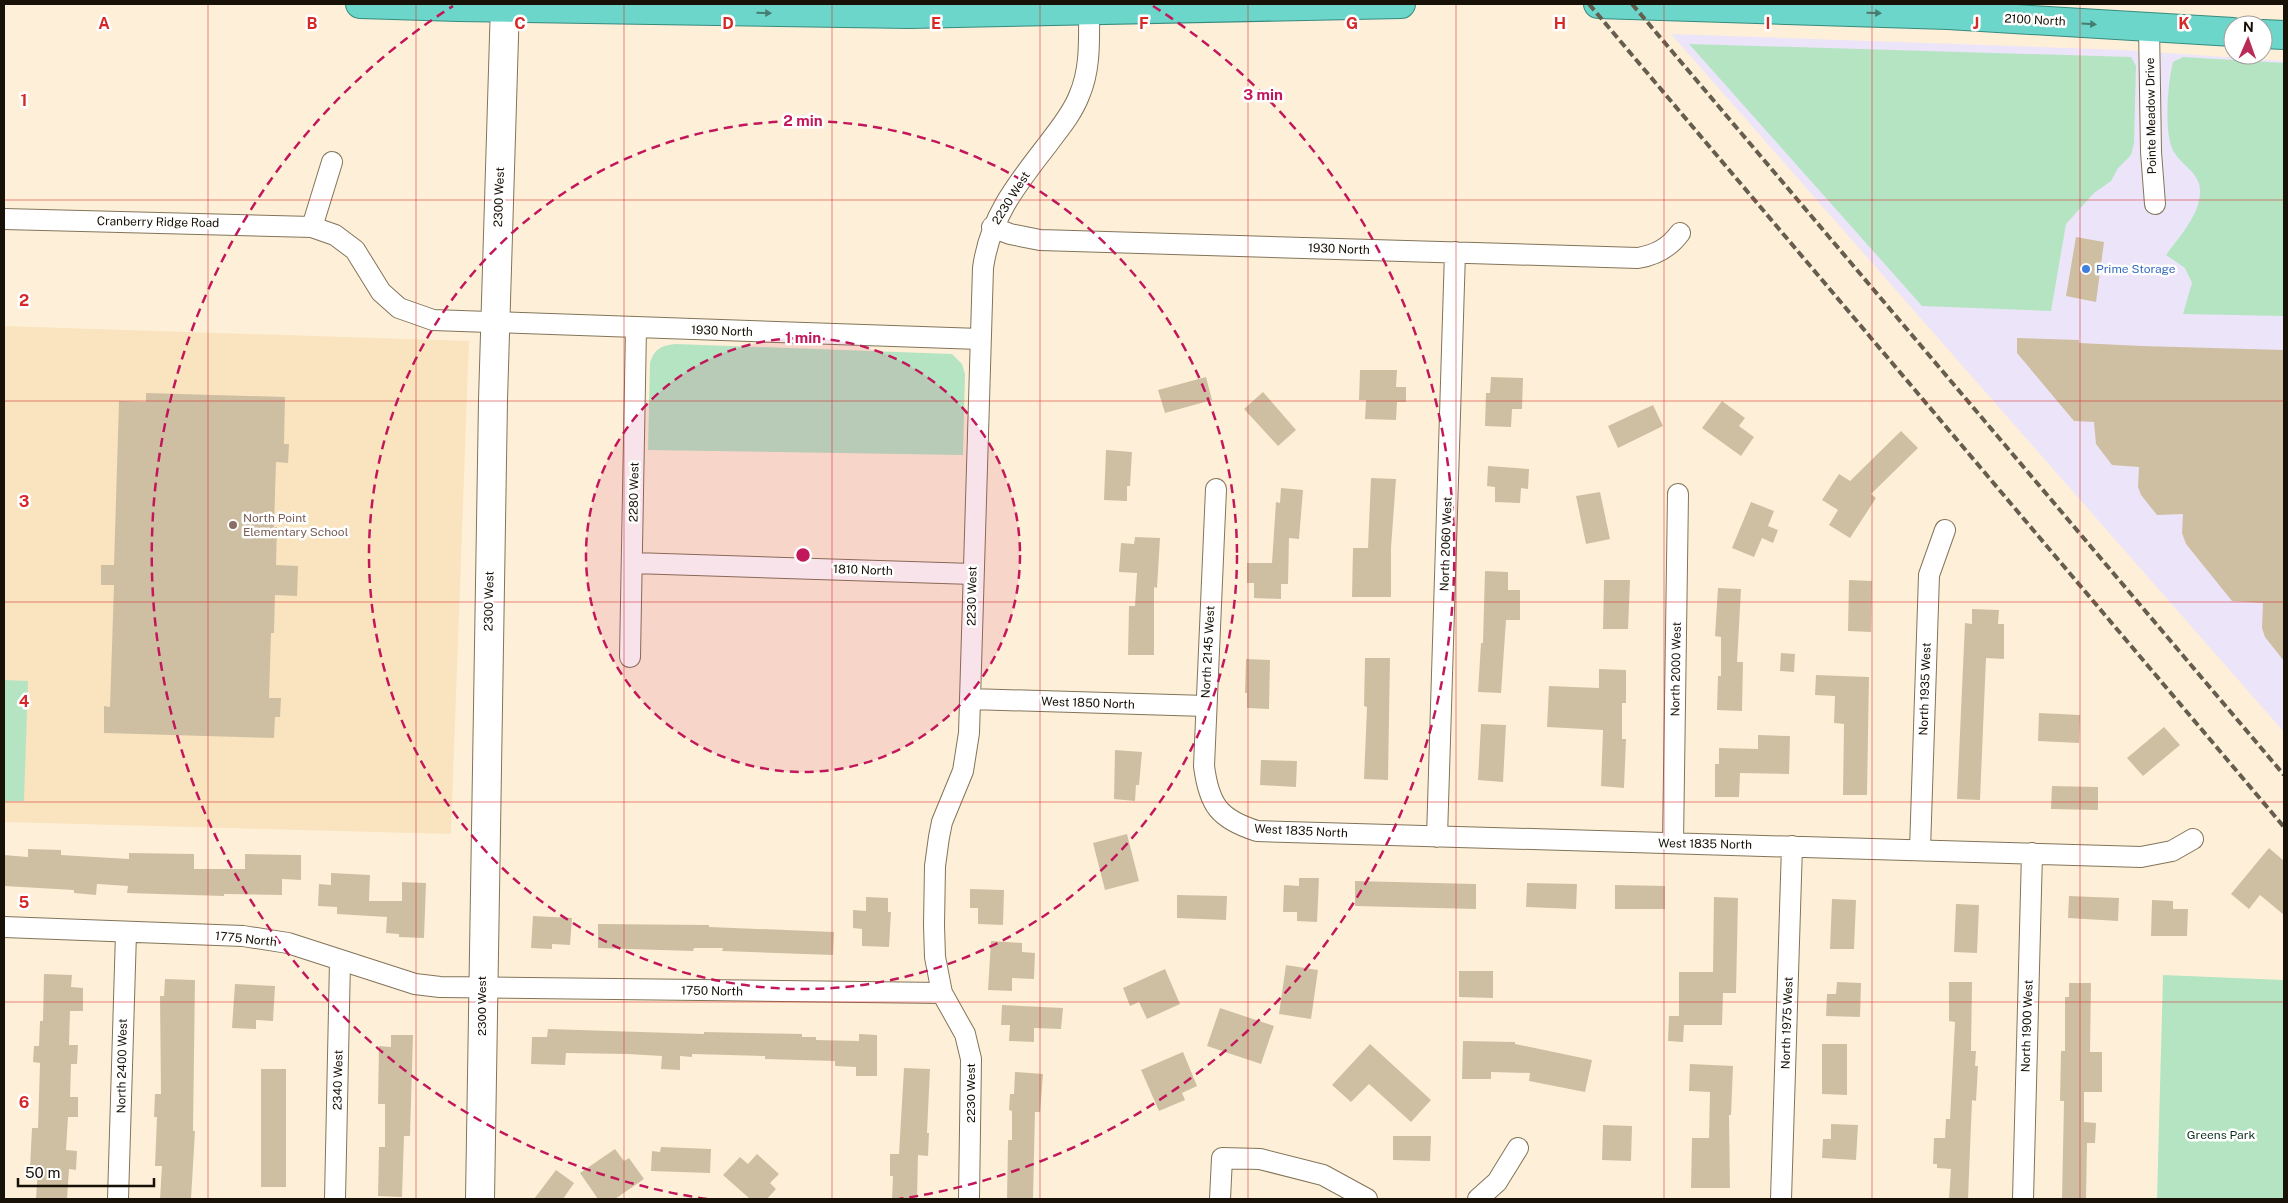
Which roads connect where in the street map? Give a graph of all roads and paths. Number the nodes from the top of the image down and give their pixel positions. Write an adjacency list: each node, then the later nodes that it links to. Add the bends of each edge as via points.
1 (360, 4): 4 (highway)
2 (1401, 4): 5 (highway)
3 (1598, 4): 6 (highway, 2100 North, one-way to 6, via 1948,16)
4 (505, 6): 5 (highway, one-way to 5, via 909,14); 15 (main road, 2300 West)
5 (1089, 9): 12 (street, 2230 West, via 1088,63 1079,98 1012,192)
6 (2149, 27): 7 (highway, 2100 North); 9 (street, Pointe Meadow Drive)
7 (2223, 31)
8 (332, 162): 11 (street)
9 (2154, 204)
10 (4, 219): 11 (street, Cranberry Ridge Road)
11 (312, 227): 15 (street, Cranberry Ridge Road, via 345,242 362,260 381,292 399,308 433,320)
12 (992, 227): 14 (street, 1930 North, via 1040,240); 17 (street, 2230 West, via 983,268)
13 (1680, 234): 14 (street, 1930 North, via 1659,252 1638,258)
14 (1455, 252): 27 (street, North 2060 West)
15 (495, 322): 16 (street, 1930 North); 36 (main road, 2300 West)
16 (636, 328): 17 (street, 1930 North); 21 (street, 2280 West)
17 (980, 339): 22 (street, 2230 West)
18 (1216, 489): 25 (street, North 2145 West)
19 (1678, 494): 29 (street, North 2000 West)
20 (1945, 530): 31 (street, North 1935 West, via 1928,575)
21 (632, 563): 22 (street, 1810 North); 23 (street, 2280 West)
22 (973, 574): 24 (street, 2230 West)
23 (630, 657)
24 (970, 699): 25 (street, West 1850 North); 37 (street, 2230 West, via 963,772 942,822 936,851 935,958)
25 (1206, 706): 26 (street, North 2145 West, via 1206,784)
26 (1218, 812): 27 (street, West 1835 North, via 1243,827 1257,831)
27 (1437, 836): 29 (street, West 1835 North)
28 (2193, 839): 32 (street, West 1835 North, via 2172,851 2154,856)
29 (1673, 843): 30 (street, West 1835 North)
30 (1792, 846): 31 (street, West 1835 North); 46 (street, North 1975 West)
31 (1920, 850): 32 (street, West 1835 North)
32 (2032, 853): 47 (street, North 1900 West)
33 (4, 927): 34 (street, 1775 North)
34 (126, 933): 35 (street, 1775 North, via 243,936 288,943); 39 (street, North 2400 West)
35 (340, 961): 36 (street, 1775 North, via 416,984); 40 (street, 2340 West)
36 (483, 989): 37 (street, 1750 North); 41 (main road, 2300 West)
37 (942, 993): 42 (street, 2230 West, via 965,1034 971,1058)
38 (1518, 1148): 45 (street, via 1497,1182)
39 (118, 1199)
40 (335, 1199)
41 (480, 1199)
42 (969, 1199)
43 (1220, 1199): 44 (street, via 1222,1158 1260,1159 1324,1175)
44 (1367, 1199)
45 (1478, 1199)
46 (1781, 1199)
47 (2023, 1199)

